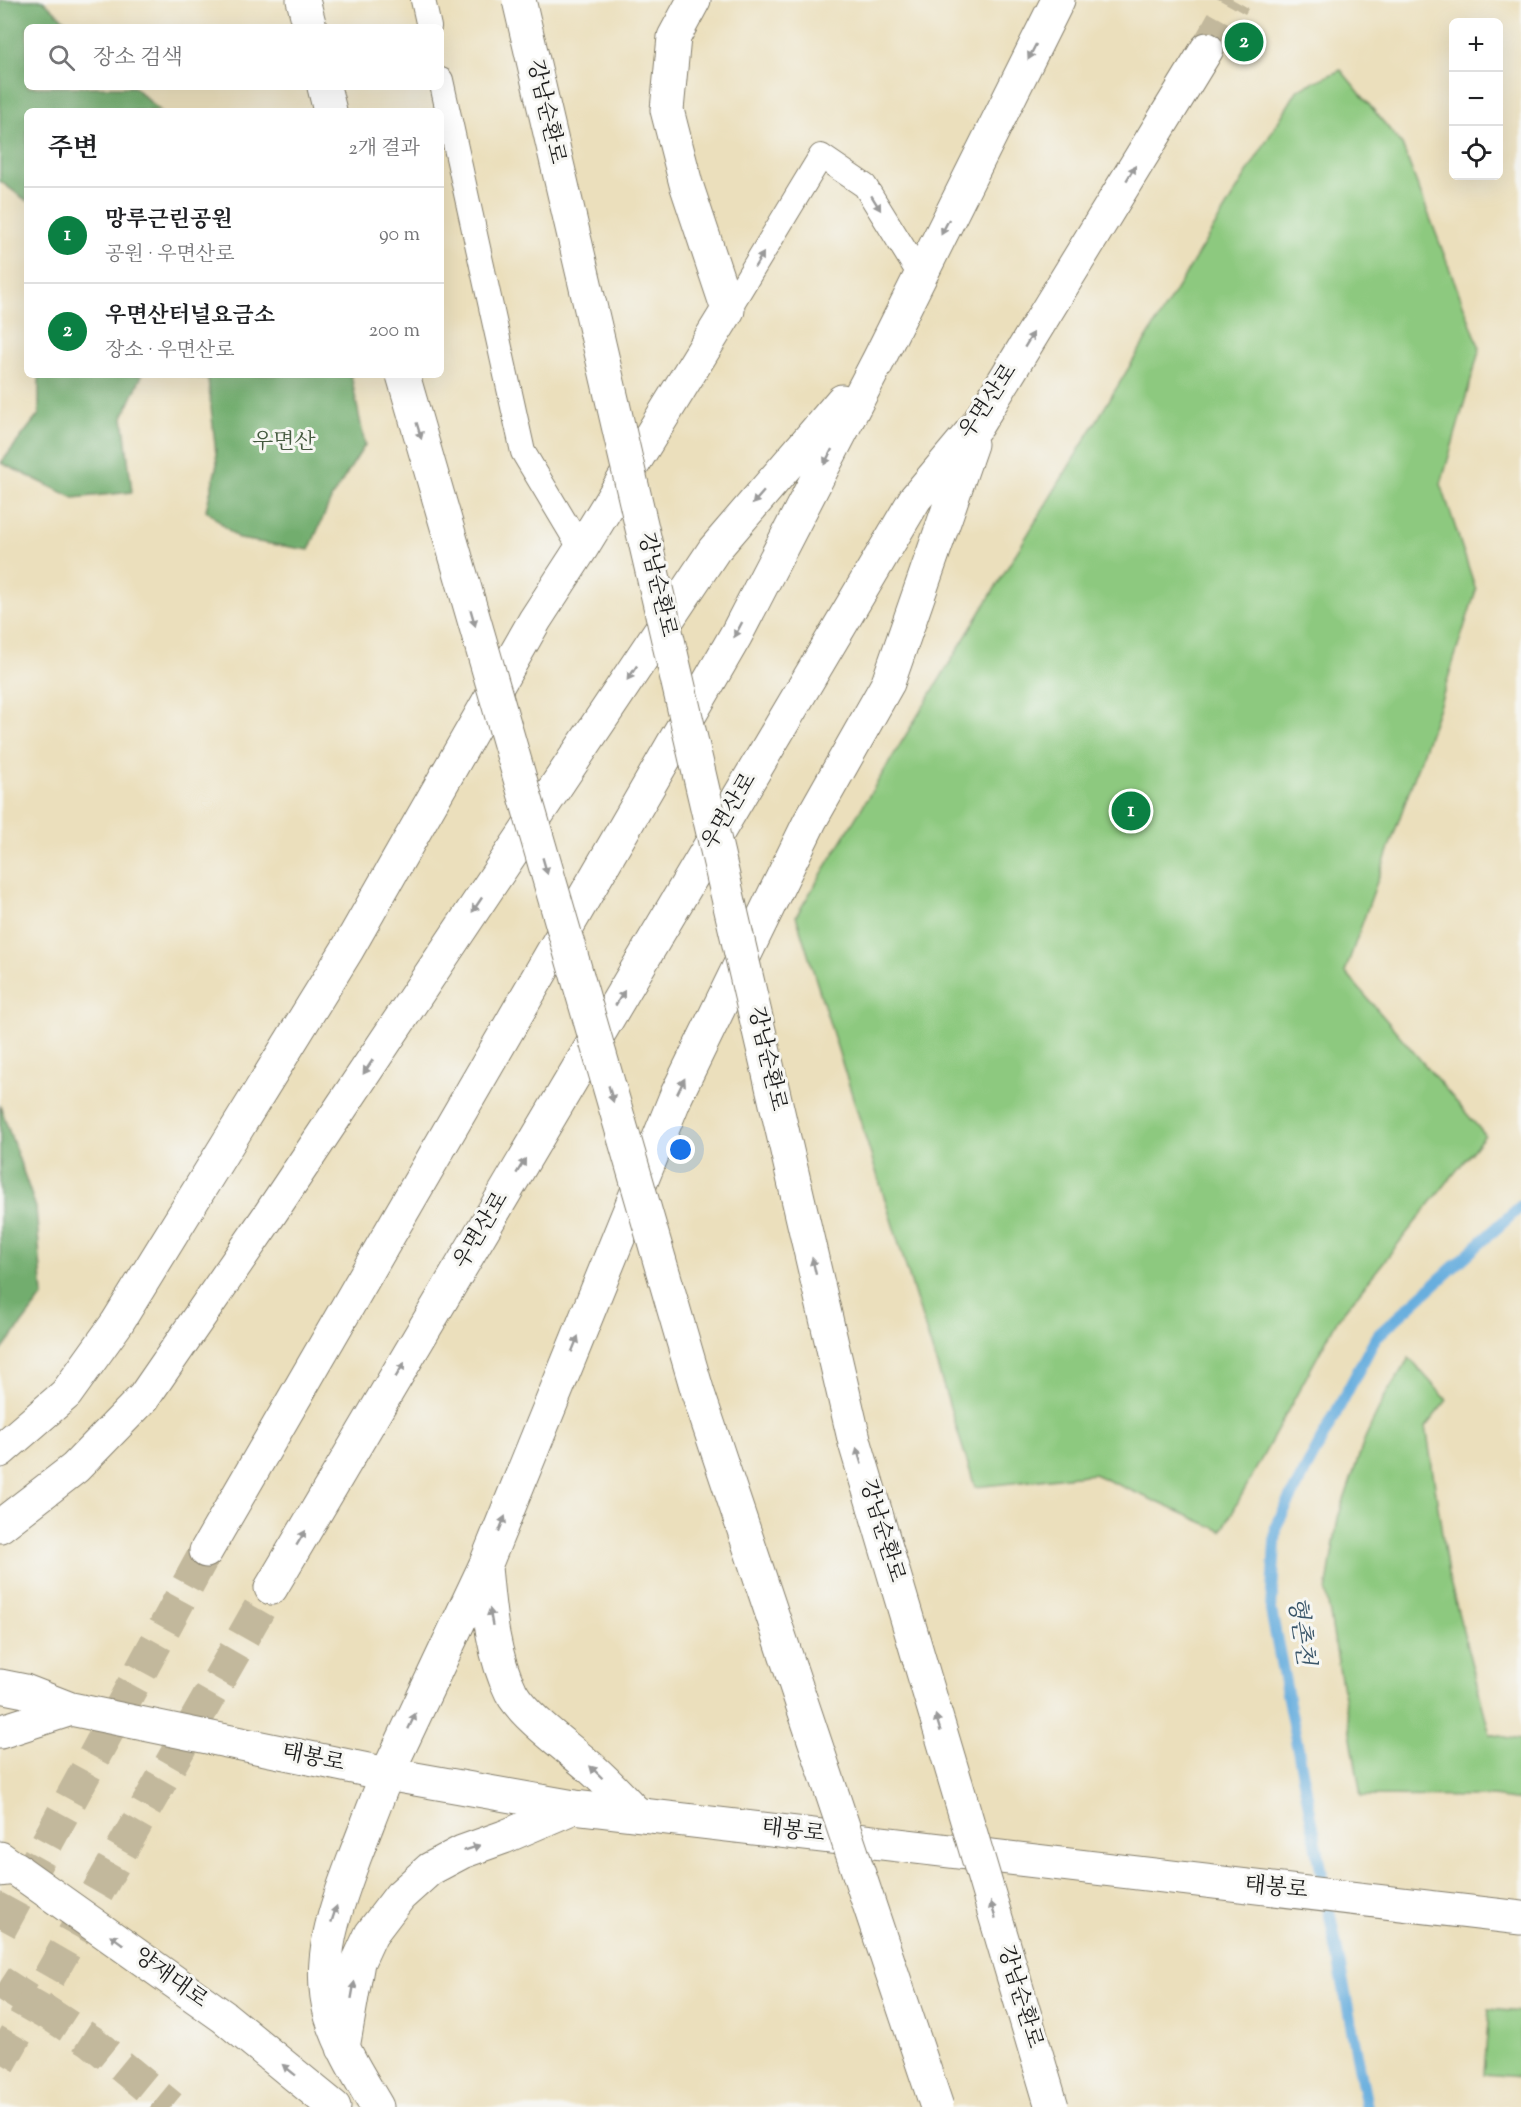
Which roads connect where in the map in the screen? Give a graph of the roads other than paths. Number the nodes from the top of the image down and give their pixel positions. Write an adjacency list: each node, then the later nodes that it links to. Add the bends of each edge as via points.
1 (303, 0): 6 (main road)
2 (423, 0): 7 (lane)
3 (519, 0): 35 (main road, 강남순환로, one-way to 3, bridge, via 855,1443)
4 (694, 0): 13 (main road, via 674,37 667,110)
5 (1058, 0): 12 (main road, one-way to 12)
6 (309, 24)
7 (428, 24)
8 (1207, 49): 16 (main road, 우면산로, one-way to 8)
9 (325, 90): 11 (main road)
10 (443, 90): 17 (lane, via 523,452)
11 (329, 108)
12 (920, 275): 13 (lane, one-way to 12, via 821,156 866,186); 14 (main road)
13 (728, 310): 17 (main road)
14 (879, 359): 19 (main road, one-way to 19, via 714,550 144,1397 75,1468); 20 (main road, one-way to 20, via 736,635)
15 (404, 378): 34 (main road, one-way to 34, bridge, via 698,1393)
16 (977, 425): 21 (main road, one-way to 16, via 676,1096 810,821 888,683); 22 (main road, 우면산로, one-way to 16, via 915,499)
17 (581, 549): 18 (main road, via 535,620 347,950 117,1323 66,1394)
18 (0, 1451)
19 (0, 1526)
20 (206, 1551)
21 (485, 1566): 26 (main road, one-way to 21); 28 (main road, one-way to 21, via 512,1695 500,1664)
22 (271, 1588)
23 (0, 1686): 24 (main road, 태봉로)
24 (71, 1709): 25 (main road, 태봉로); 26 (main road, 태봉로)
25 (0, 1732)
26 (387, 1774): 27 (main road, 태봉로); 31 (main road, one-way to 26, via 329,2005 326,1952 339,1898)
27 (574, 1807): 28 (main road, 태봉로); 31 (main road, one-way to 27, via 358,1962 371,1934 400,1896 430,1869 462,1852)
28 (637, 1814): 30 (main road, 태봉로)
29 (5, 1865): 32 (main road, 양재대로, one-way to 29, via 224,2017)
30 (1521, 1918)
31 (343, 2048): 33 (main road)
32 (334, 2107)
33 (377, 2107)
34 (937, 2107)
35 (1052, 2107)

